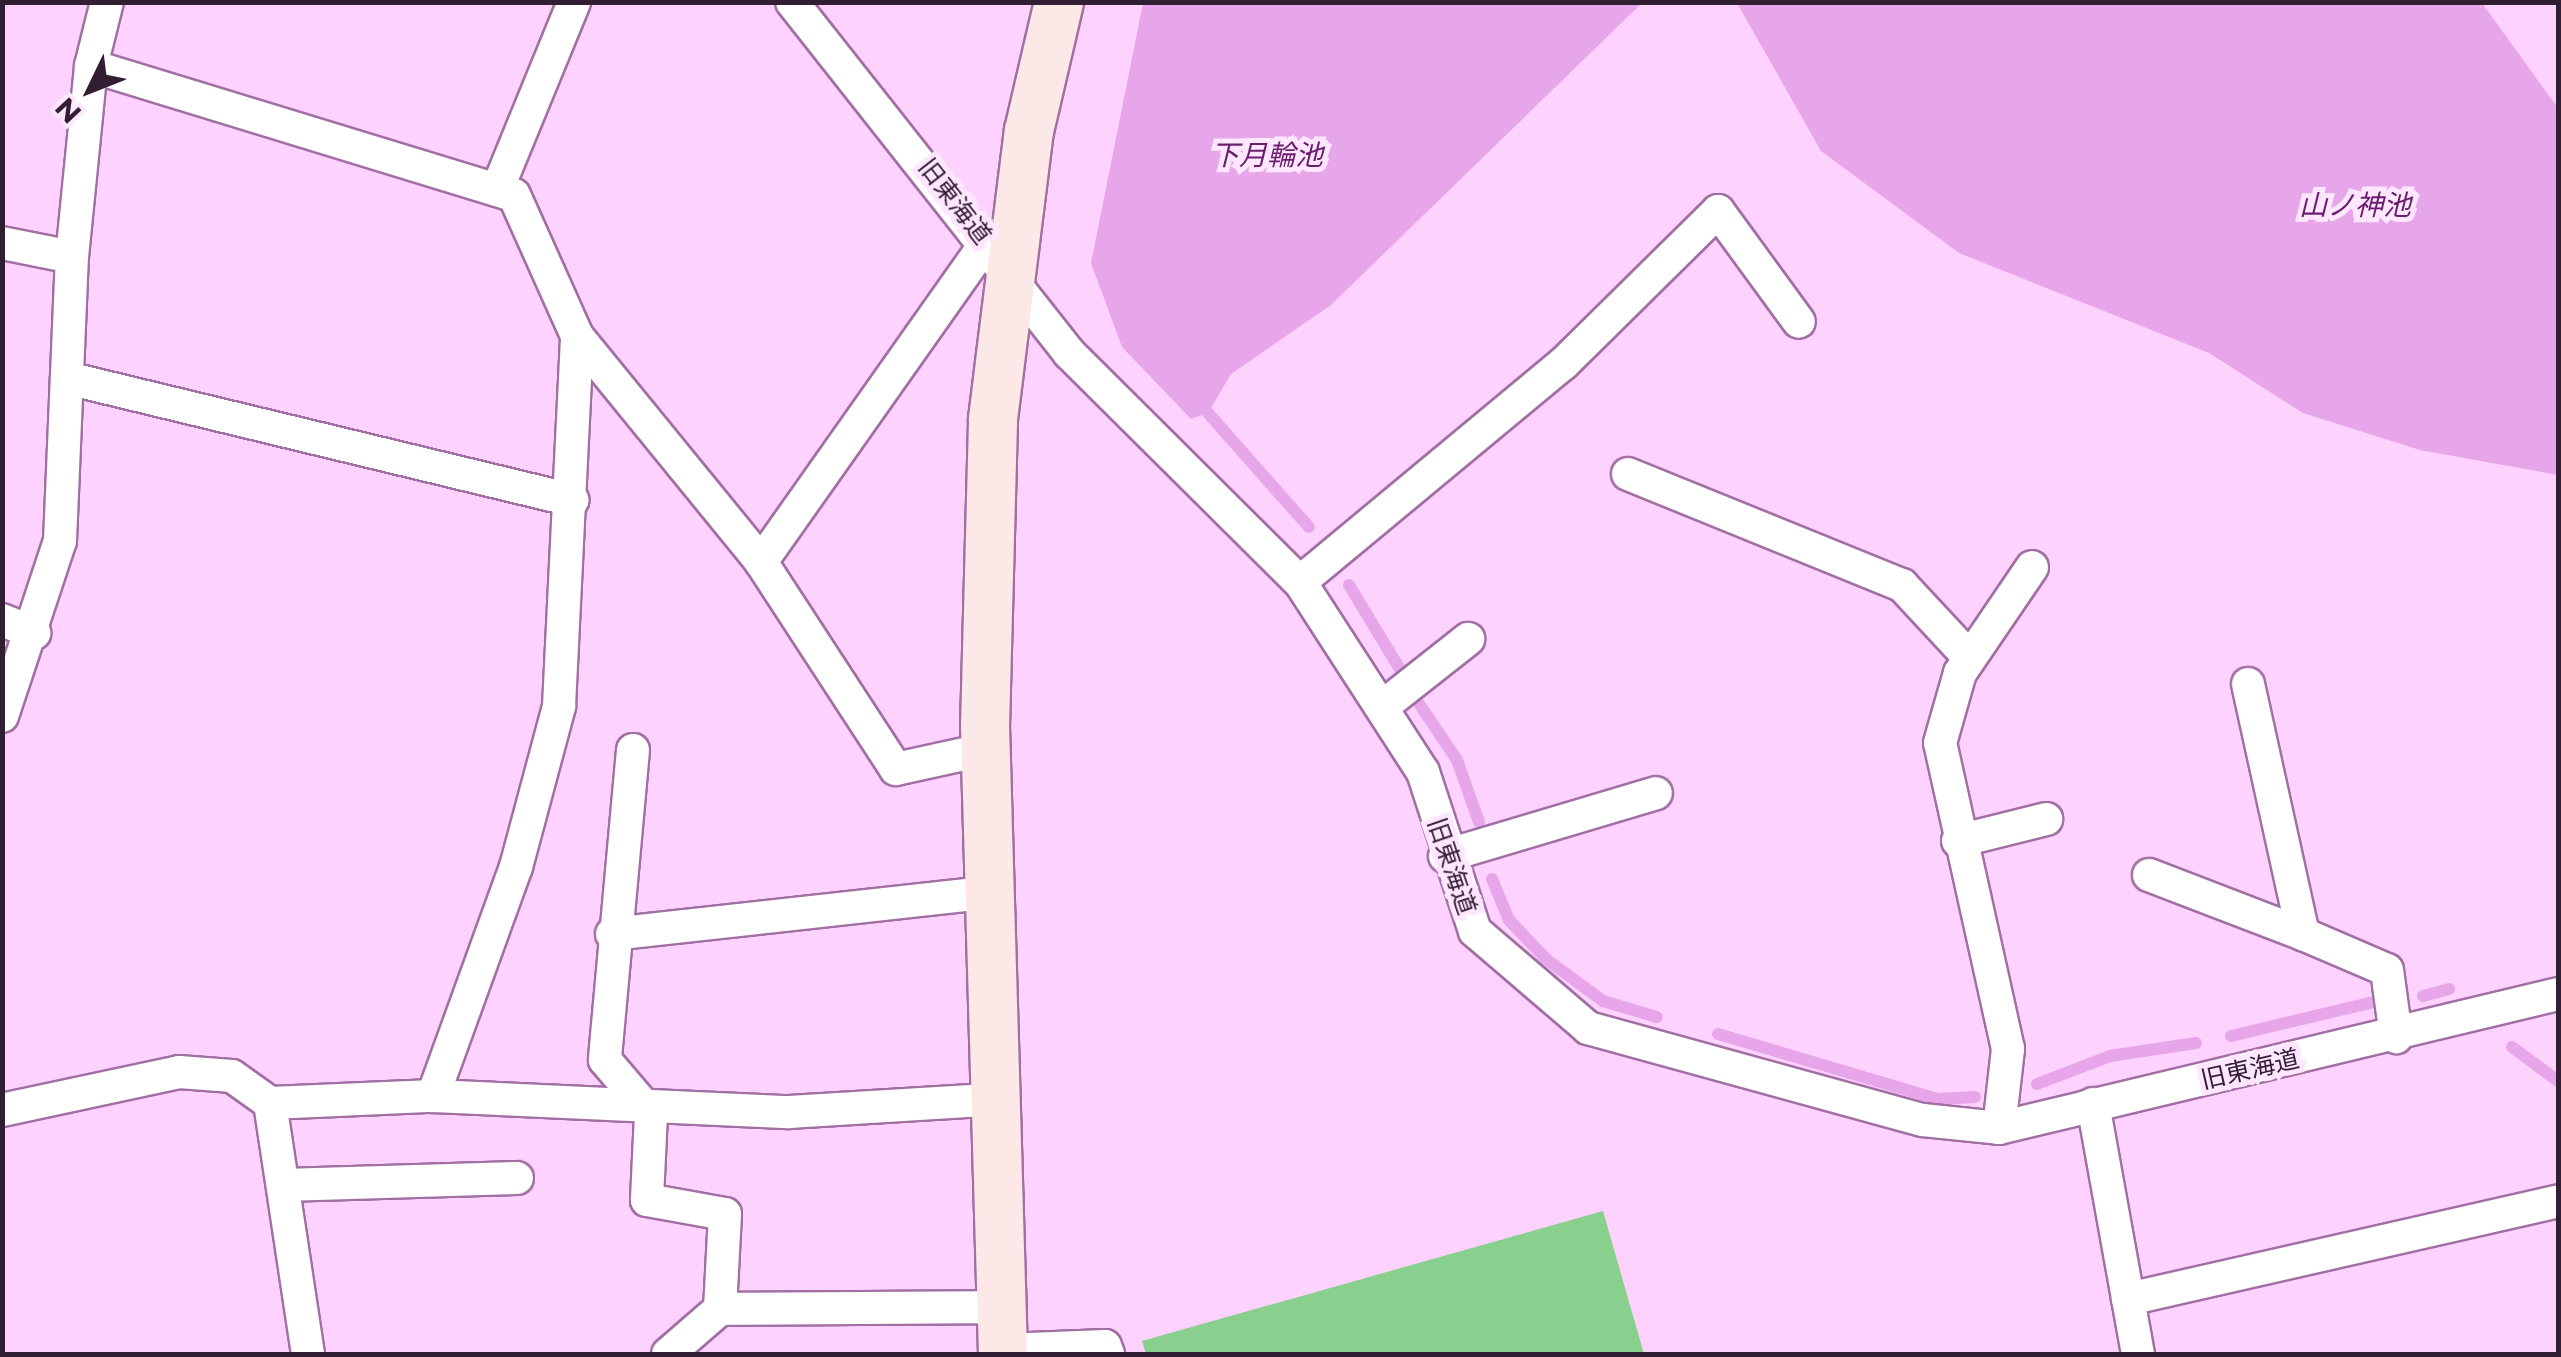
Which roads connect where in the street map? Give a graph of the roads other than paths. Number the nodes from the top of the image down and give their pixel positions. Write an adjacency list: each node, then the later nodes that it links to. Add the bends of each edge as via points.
1 (108, 2): 5 (street)
2 (574, 2): 6 (street)
3 (792, 2): 8 (street, 旧東海道)
4 (1058, 2): 8 (street)
5 (91, 66): 6 (street); 9 (street)
6 (497, 190): 11 (street, via 514,195)
7 (2, 244): 9 (street)
8 (998, 256): 15 (street); 17 (street, 旧東海道, via 1069,353); 24 (street)
9 (72, 257): 12 (street)
10 (1799, 322): 17 (street, via 1718,211 1563,364)
11 (577, 336): 14 (street); 15 (street)
12 (67, 378): 14 (street); 18 (street, via 60,542)
13 (1628, 474): 20 (street, via 1902,584)
14 (572, 500): 36 (street, via 559,706 516,867)
15 (762, 562): 24 (street, via 896,768)
16 (2032, 566): 20 (street)
17 (1300, 582): 22 (street, 旧東海道)
18 (18, 625): 23 (street)
19 (1468, 639): 22 (street)
20 (1968, 657): 28 (street, via 1940,743)
21 (2248, 684): 33 (street)
22 (1382, 707): 29 (street, 旧東海道, via 1423,772)
23 (2, 716)
24 (987, 749): 31 (street)
25 (633, 750): 32 (street)
26 (1656, 793): 29 (street)
27 (2046, 819): 28 (street)
28 (1958, 841): 42 (street, via 2008,1049)
29 (1445, 856): 42 (street, 旧東海道, via 1474,930 1588,1028 1922,1120)
30 (2149, 875): 33 (street)
31 (992, 892): 32 (street); 37 (street)
32 (612, 934): 40 (street, via 605,1060)
33 (2303, 934): 35 (street, via 2387,970)
34 (2558, 994): 35 (street, 旧東海道)
35 (2396, 1036): 39 (street, 旧東海道)
36 (433, 1096): 38 (street); 40 (street)
37 (1000, 1099): 40 (street, via 789,1112); 48 (street)
38 (270, 1103): 41 (street, via 232,1076 178,1072); 44 (street)
39 (2093, 1104): 42 (street, 旧東海道); 46 (street)
40 (645, 1107): 47 (street, via 647,1200 725,1214)
41 (2, 1110)
42 (1999, 1128)
43 (517, 1178): 44 (street)
44 (283, 1185): 49 (street)
45 (2558, 1201): 46 (street)
46 (2128, 1299): 52 (street)
47 (720, 1308): 48 (street); 50 (street)
48 (1003, 1337): 51 (street, via 1106,1346)
49 (308, 1354)
50 (668, 1354)
51 (1108, 1354)
52 (2138, 1354)

